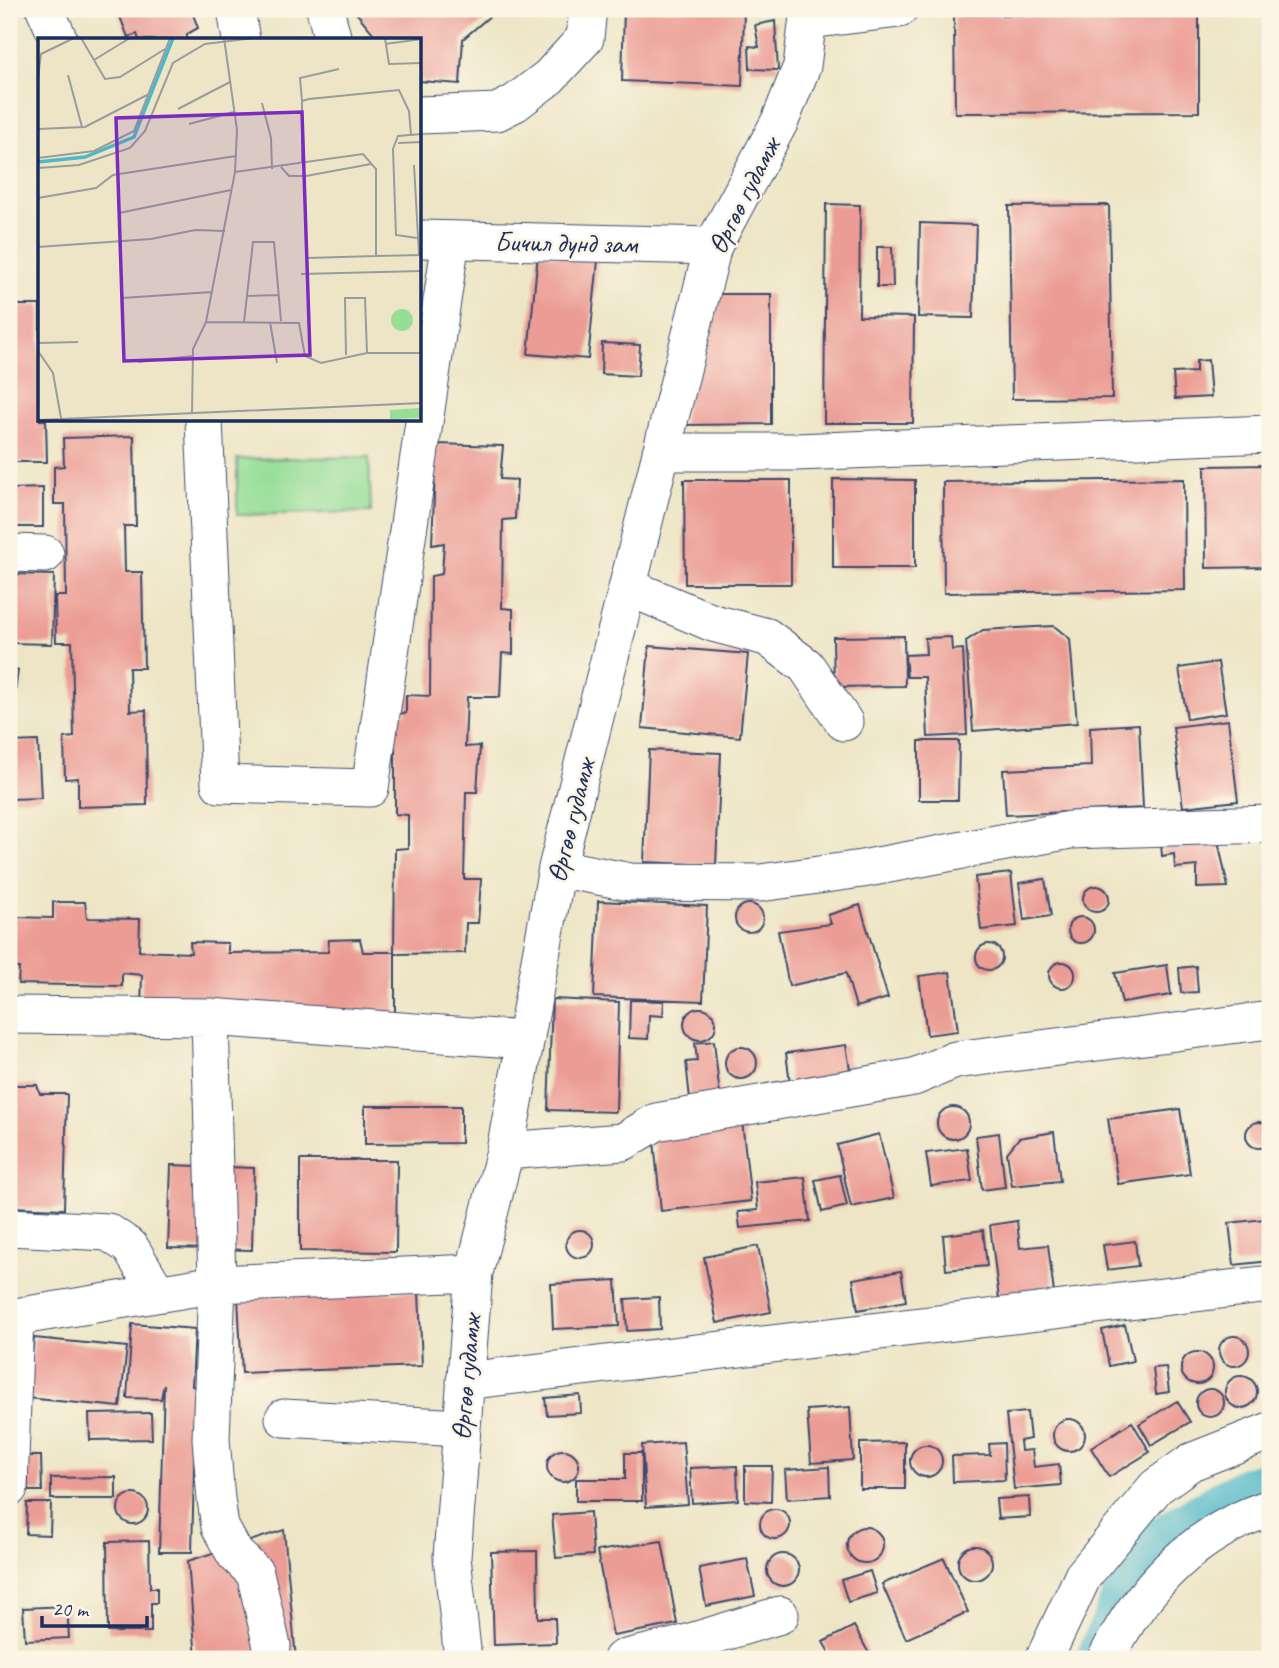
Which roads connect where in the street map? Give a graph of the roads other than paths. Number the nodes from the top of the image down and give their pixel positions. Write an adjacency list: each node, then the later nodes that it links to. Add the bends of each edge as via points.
1 (45, 9): 7 (street)
2 (236, 9): 8 (street)
3 (325, 9): 9 (street)
4 (588, 9): 10 (street, via 585,38 549,77 515,103 497,112)
5 (899, 9): 6 (street)
6 (809, 15): 12 (street, Өргөө гудамж, via 802,66 780,121)
7 (58, 38)
8 (241, 38)
9 (332, 38)
10 (422, 115)
11 (436, 239): 12 (street, Бичил дунд зам); 13 (street)
12 (713, 246): 17 (street, Өргөө гудамж)
13 (423, 414)
14 (204, 422): 15 (street, via 220,784 370,788)
15 (422, 422)
16 (1270, 434): 17 (street, via 796,452)
17 (661, 452): 20 (street, Өргөө гудамж)
18 (9, 553): 19 (street)
19 (45, 554)
20 (628, 587): 21 (street, via 713,623 767,637 806,666); 23 (street, Өргөө гудамж)
21 (844, 722)
22 (1270, 824): 23 (street, via 1070,830 760,883 630,881)
23 (557, 868): 27 (street, Өргөө гудамж)
24 (9, 1015): 25 (street)
25 (210, 1017): 27 (street); 31 (street)
26 (1270, 1020): 28 (street, via 955,1060 914,1077 656,1122 623,1142)
27 (525, 1040): 28 (street, Өргөө гудамж)
28 (505, 1151): 30 (street, Өргөө гудамж)
29 (9, 1227): 33 (street, via 108,1232 130,1247)
30 (474, 1273): 31 (street); 35 (street, Өргөө гудамж)
31 (217, 1284): 33 (street); 42 (street, via 211,1439 220,1527 235,1554 255,1573)
32 (1270, 1284): 35 (street)
33 (157, 1292): 34 (street)
34 (12, 1318): 39 (street)
35 (465, 1381): 37 (street, Өргөө гудамж)
36 (284, 1418): 37 (street)
37 (461, 1428): 43 (street, Өргөө гудамж, via 452,1557)
38 (1270, 1430): 45 (street, via 1191,1462 1156,1488 1083,1576)
39 (9, 1488)
40 (1270, 1508): 46 (street, via 1212,1535 1158,1579 1129,1613)
41 (780, 1615): 44 (street)
42 (271, 1659)
43 (463, 1659)
44 (622, 1659)
45 (1044, 1659)
46 (1106, 1659)

